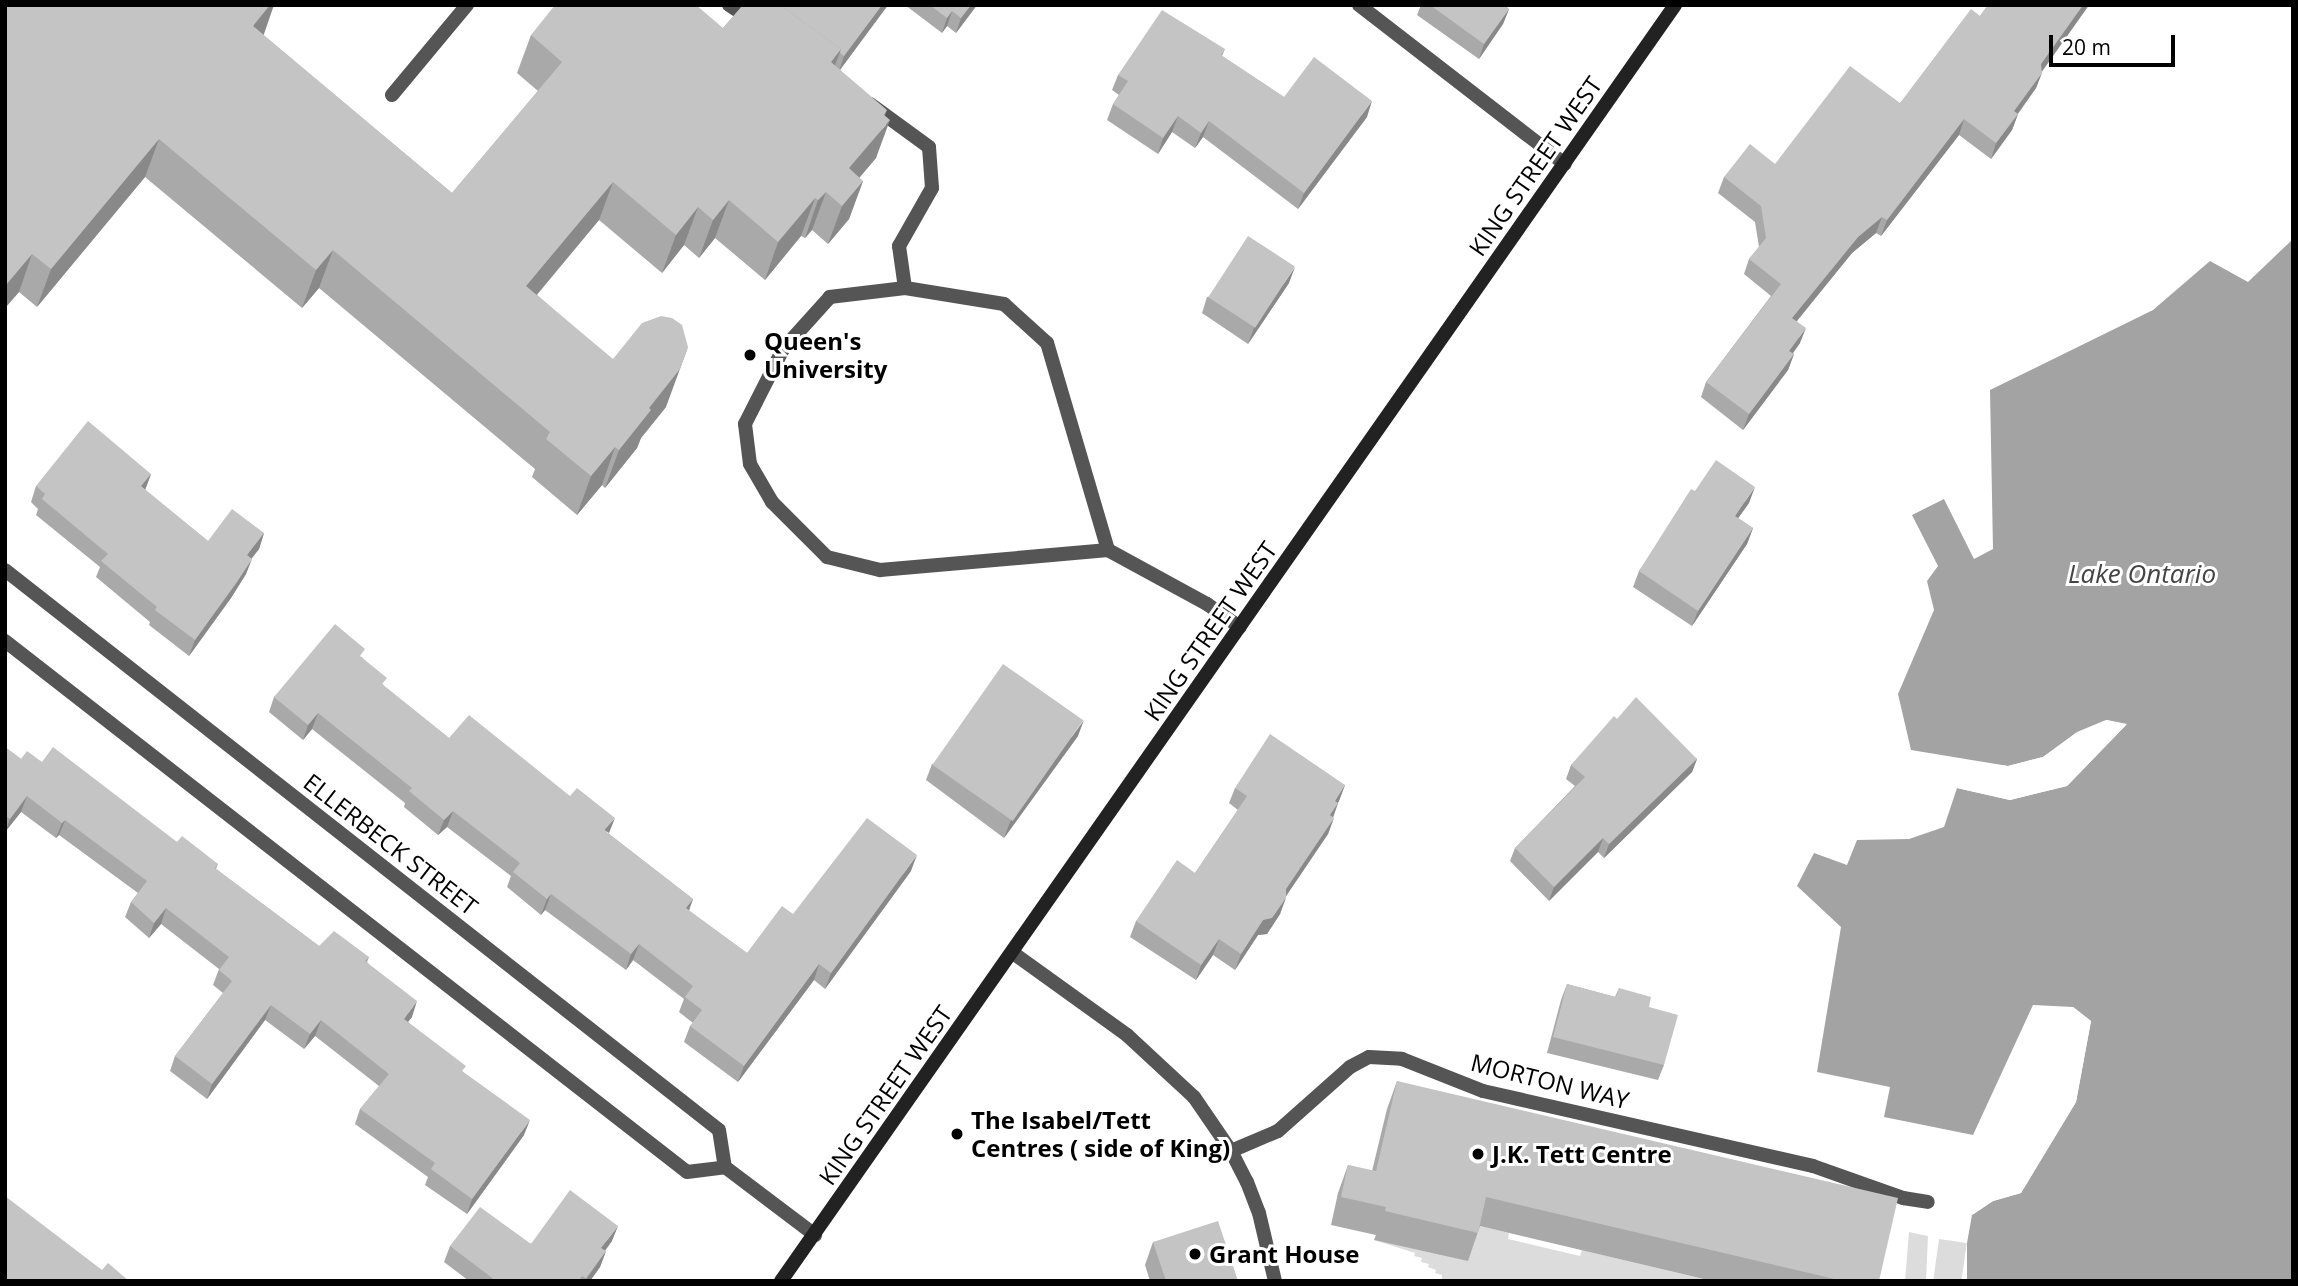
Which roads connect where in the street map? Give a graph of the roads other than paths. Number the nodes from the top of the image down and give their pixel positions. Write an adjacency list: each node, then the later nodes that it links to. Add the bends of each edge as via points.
1 (467, 5): 6 (street)
2 (729, 5): 5 (street)
3 (1359, 5): 8 (street)
4 (1675, 5): 8 (main road, KING STREET WEST)
5 (771, 33)
6 (392, 95)
7 (861, 98): 9 (street, via 929,146 932,188 900,246)
8 (1565, 163): 12 (main road, KING STREET WEST)
9 (905, 288): 10 (street, via 1004,303 1047,343); 10 (street, via 830,298 783,349 745,424 750,464 772,502 827,557 880,570)
10 (1108, 550): 12 (street)
11 (5, 570): 16 (street, ELLERBECK STREET, via 719,1130)
12 (1240, 628): 14 (main road, KING STREET WEST)
13 (5, 641): 16 (street, via 687,1172)
14 (1013, 953): 15 (street, via 1166,1068 1194,1097); 18 (main road, KING STREET WEST)
15 (1231, 1151): 17 (street, MORTON WAY, via 1278,1131 1350,1067 1369,1058 1402,1059 1483,1091 1813,1166 1903,1198); 20 (street, via 1259,1213)
16 (725, 1167): 18 (street)
17 (1928, 1202)
18 (815, 1235): 19 (main road, KING STREET WEST)
19 (781, 1281)
20 (1275, 1281)

